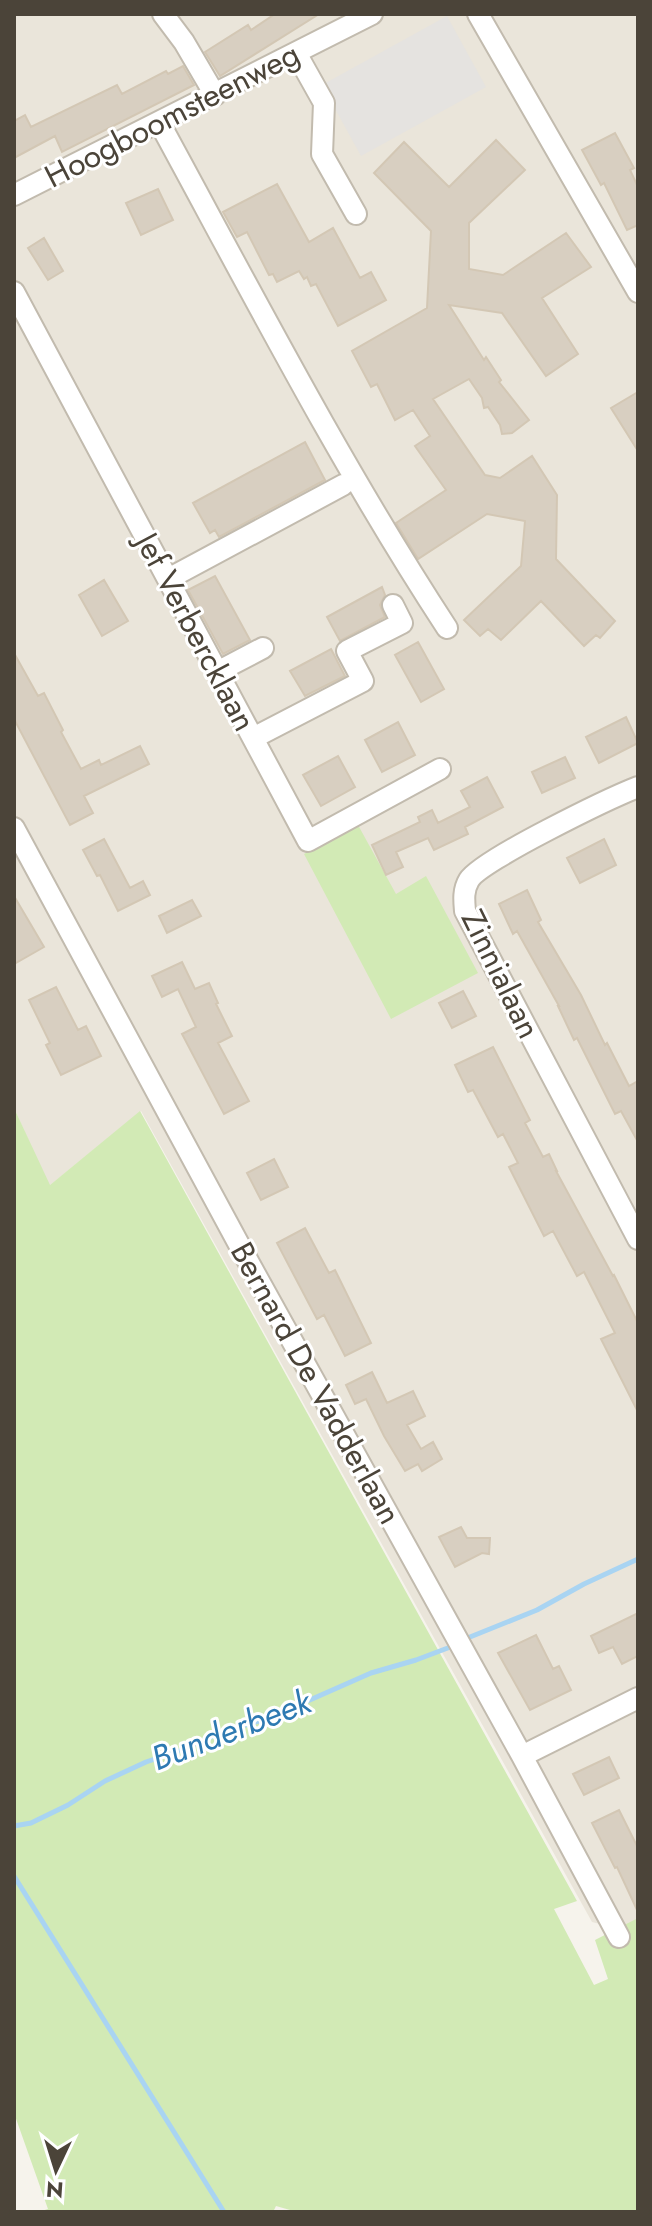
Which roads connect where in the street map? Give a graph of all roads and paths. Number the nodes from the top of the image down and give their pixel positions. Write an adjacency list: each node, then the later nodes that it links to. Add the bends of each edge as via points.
1 (163, 14): 5 (street)
2 (372, 14): 4 (street, Hoogboomsteenweg)
3 (478, 14): 10 (street)
4 (296, 53): 5 (street, Hoogboomsteenweg); 8 (street, via 324,103 322,154)
5 (215, 95): 6 (street, Hoogboomsteenweg)
6 (159, 122): 7 (street, Hoogboomsteenweg); 14 (street, via 279,345)
7 (14, 195)
8 (356, 214)
9 (14, 292): 12 (street, Jef Verbercklaan)
10 (638, 292)
11 (343, 485): 12 (street)
12 (168, 579): 16 (street, Jef Verbercklaan)
13 (393, 605): 17 (street, via 402,623 347,651 363,681)
14 (447, 628)
15 (263, 648): 16 (street)
16 (217, 672): 17 (street, Jef Verbercklaan)
17 (253, 738): 18 (street, Jef Verbercklaan, via 308,841)
18 (440, 769)
19 (638, 787): 21 (street, Zinnialaan, via 487,864 469,879 464,892 465,911)
20 (14, 828): 23 (street, Bernard De Vadderlaan)
21 (638, 1239)
22 (638, 1698): 23 (street)
23 (522, 1756): 24 (street, Bernard De Vadderlaan)
24 (619, 1937)

